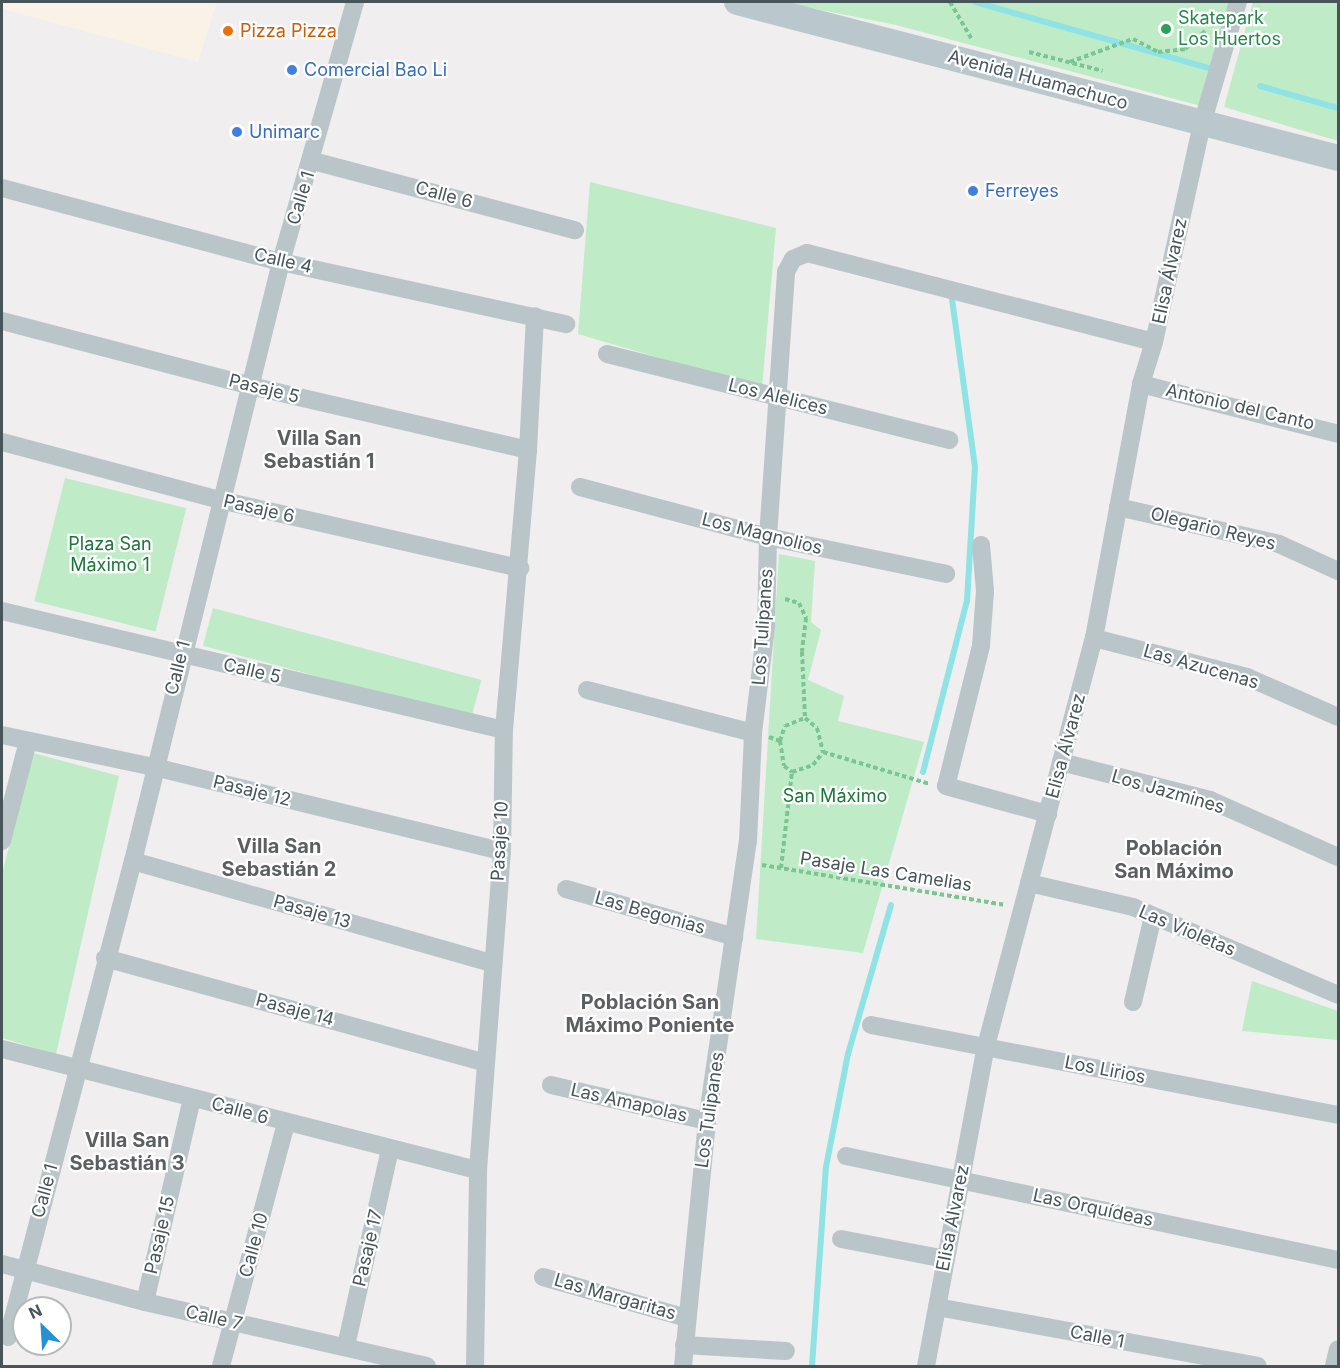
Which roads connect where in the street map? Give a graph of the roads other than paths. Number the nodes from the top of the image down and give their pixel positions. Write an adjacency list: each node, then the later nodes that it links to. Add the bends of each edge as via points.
1 (355, 2): 6 (street, Calle 1)
2 (737, 2): 4 (main road, Avenida Huamachuco)
3 (1238, 2): 4 (street, Elisa Álvarez)
4 (1202, 124): 5 (main road, Avenida Huamachuco); 13 (street, Elisa Álvarez)
5 (1338, 158)
6 (313, 160): 8 (street, Calle 6); 9 (street, Calle 1)
7 (2, 188): 9 (street, Calle 4)
8 (575, 230)
9 (281, 261): 10 (street, Calle 4); 16 (street, Calle 1)
10 (535, 315): 12 (street, Calle 4); 21 (street, Pasaje 10)
11 (2, 321): 16 (street, Pasaje 5)
12 (566, 324)
13 (1154, 342): 15 (street, Elisa Álvarez); 17 (street, Los Tulipanes, via 807,253 793,259 786,272)
14 (607, 354): 17 (street, Los Alelices)
15 (1141, 384): 18 (street, Antonio del Canto); 24 (street, Elisa Álvarez)
16 (251, 386): 21 (street, Pasaje 5); 23 (street, Calle 1)
17 (778, 398): 19 (street, Los Alelices); 25 (street, Los Tulipanes)
18 (1338, 434)
19 (949, 440)
20 (2, 443): 23 (street, Pasaje 6)
21 (528, 450): 27 (street, Pasaje 10)
22 (580, 487): 25 (street, Los Magnolios)
23 (220, 500): 27 (street, Pasaje 6); 32 (street, Calle 1)
24 (1118, 507): 28 (street, Olegario Reyes, via 1279,544); 31 (street, Elisa Álvarez)
25 (768, 537): 29 (street, Los Magnolios); 36 (street, Los Tulipanes, via 767,593)
26 (981, 545): 41 (street, via 985,591 981,646 946,786)
27 (520, 568): 35 (street, Pasaje 10)
28 (1338, 571)
29 (946, 574)
30 (2, 610): 32 (street, Calle 5)
31 (1094, 638): 34 (street, Las Azucenas, via 1247,677); 39 (street, Elisa Álvarez)
32 (181, 655): 35 (street, Calle 5); 40 (street, Calle 1)
33 (587, 690): 36 (street)
34 (1338, 717)
35 (504, 730): 43 (street, Pasaje 10)
36 (753, 733): 49 (street, Los Tulipanes, via 744,863)
37 (2, 735): 38 (street, Pasaje 12)
38 (28, 741): 40 (street, Pasaje 12); 42 (street)
39 (1061, 762): 41 (street, Elisa Álvarez); 44 (street, Los Jazmines, via 1210,800)
40 (154, 767): 43 (street, Pasaje 12); 45 (street, Calle 1)
41 (1048, 814): 46 (street, Elisa Álvarez)
42 (2, 841)
43 (502, 851): 51 (street, Pasaje 10)
44 (1338, 857)
45 (133, 861): 50 (street, Calle 1); 51 (street, Pasaje 13)
46 (1029, 883): 48 (street, Las Violetas); 55 (street, Elisa Álvarez)
47 (566, 889): 49 (street, Las Begonias)
48 (1153, 916): 52 (street, Las Violetas); 53 (street)
49 (734, 938): 62 (street, Los Tulipanes)
50 (105, 958): 57 (street, Pasaje 14); 58 (street, Calle 1)
51 (491, 963): 57 (street, Pasaje 10)
52 (1338, 995)
53 (1132, 1002)
54 (871, 1024): 55 (street, Los Lirios)
55 (986, 1046): 61 (street, Los Lirios); 67 (street, Elisa Álvarez)
56 (2, 1049): 58 (street, Calle 6)
57 (485, 1063): 66 (street, Pasaje 10)
58 (76, 1070): 60 (street, Calle 6); 72 (street, Calle 1)
59 (551, 1085): 62 (street, Las Amapolas)
60 (192, 1098): 63 (street, Calle 6); 74 (street, Pasaje 15)
61 (1338, 1115)
62 (707, 1121): 76 (street, Los Tulipanes)
63 (286, 1123): 64 (street, Calle 6); 77 (street, Calle 10)
64 (390, 1149): 66 (street, Calle 6); 80 (street, Pasaje 17)
65 (846, 1156): 67 (street, Las Orquídeas)
66 (478, 1170): 85 (street, Pasaje 10)
67 (961, 1180): 69 (street, Elisa Álvarez); 70 (street, Las Orquídeas)
68 (841, 1239): 69 (street)
69 (946, 1259): 75 (street, Elisa Álvarez)
70 (1338, 1260)
71 (2, 1264): 72 (street, Calle 7)
72 (24, 1270): 74 (street, Calle 7); 78 (street, Calle 1)
73 (543, 1277): 76 (street, Las Margaritas)
74 (145, 1302): 77 (street, Calle 7)
75 (937, 1307): 87 (street, Elisa Álvarez); 88 (street, Calle 1)
76 (687, 1318): 79 (street, Los Tulipanes)
77 (234, 1322): 80 (street, Calle 7); 83 (street, Calle 10)
78 (8, 1337)
79 (684, 1345): 82 (street); 86 (street, Los Tulipanes)
80 (346, 1346): 84 (street, Calle 7)
81 (1338, 1349): 89 (street)
82 (786, 1351)
83 (221, 1366)
84 (427, 1366)
85 (475, 1366)
86 (683, 1366)
87 (926, 1366)
88 (1258, 1366)
89 (1334, 1366)

